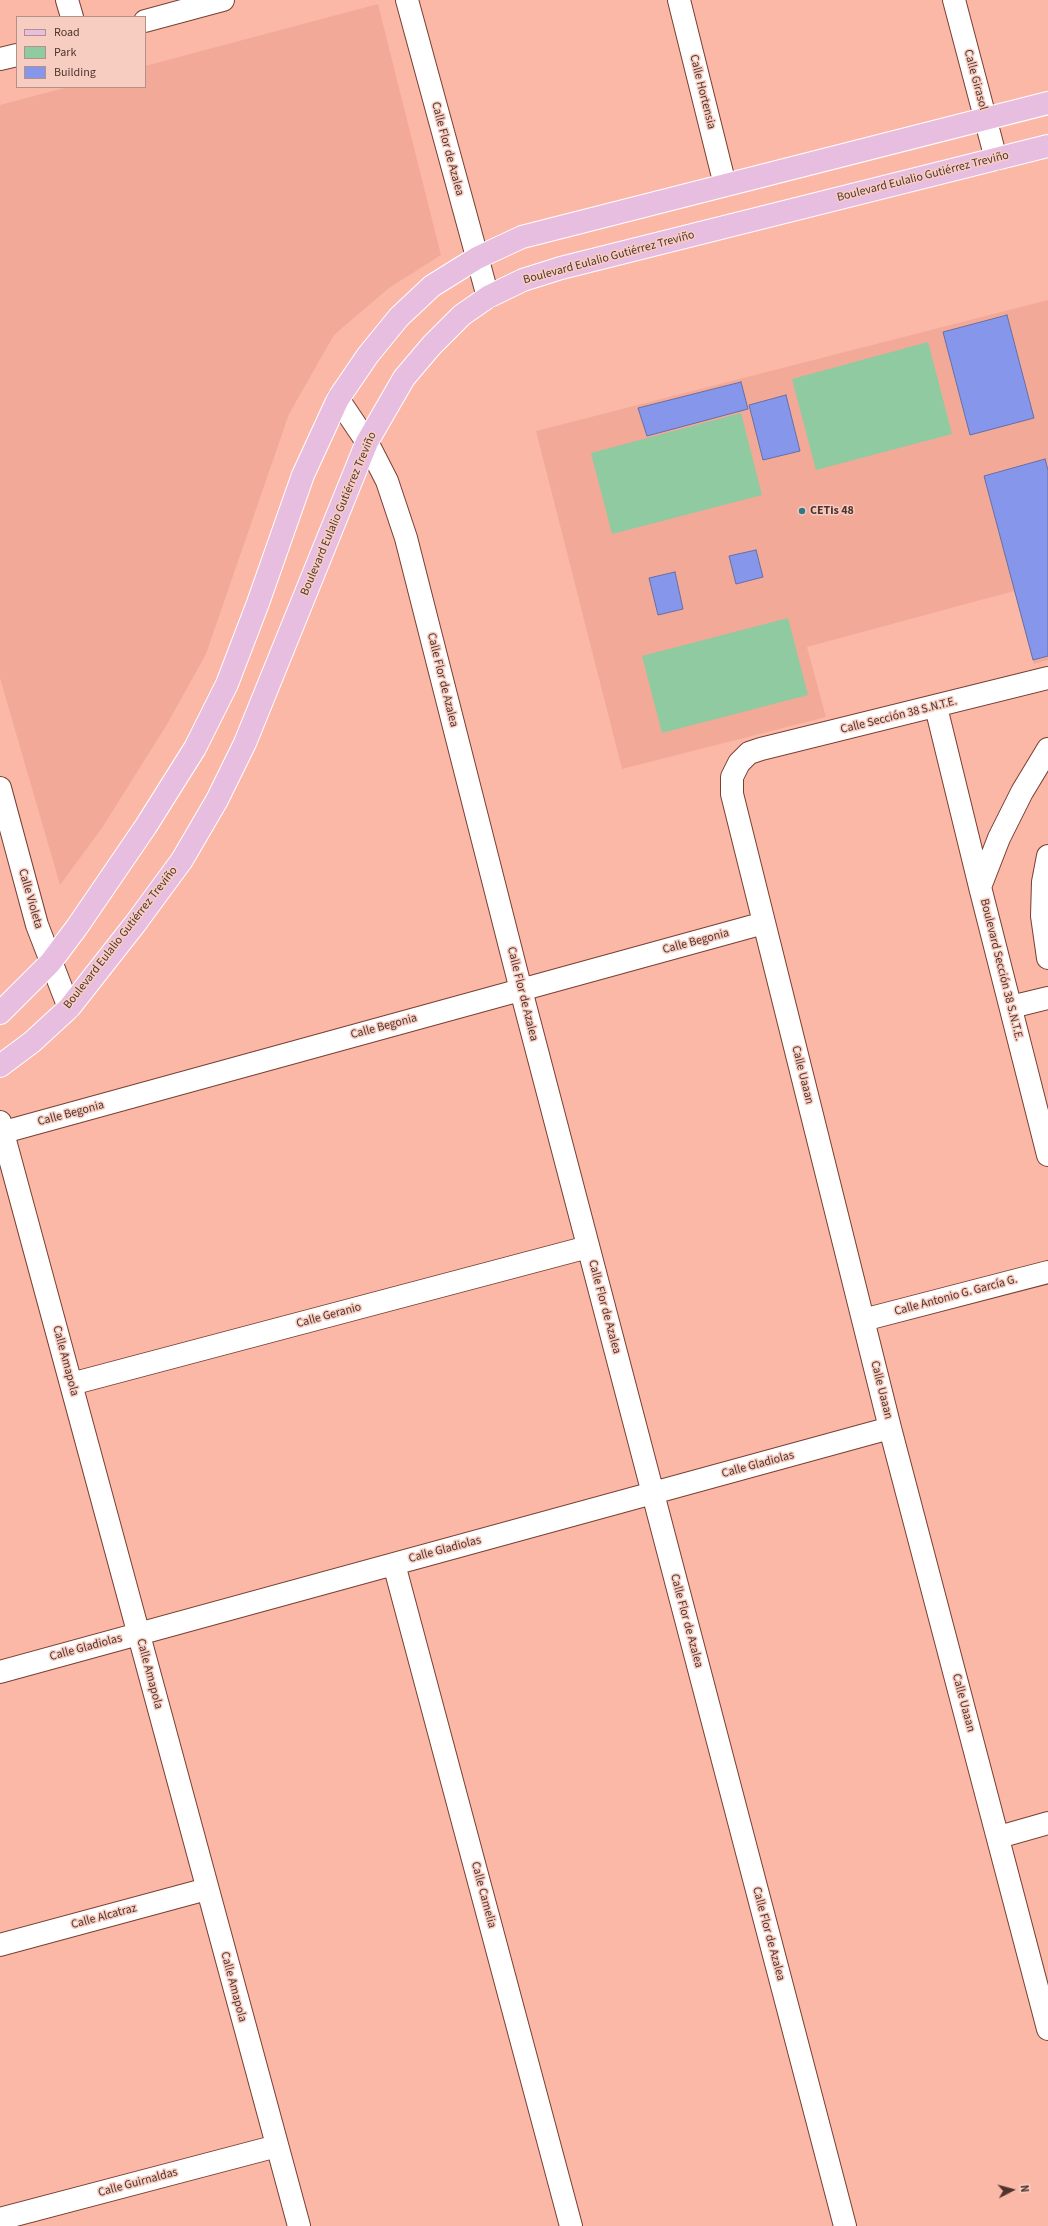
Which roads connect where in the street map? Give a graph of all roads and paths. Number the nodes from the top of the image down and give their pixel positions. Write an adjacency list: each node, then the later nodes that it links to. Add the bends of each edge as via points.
1 (67, 0): 6 (street)
2 (223, 0): 7 (street)
3 (407, 0): 15 (street, Calle Flor de Azalea)
4 (679, 0): 14 (street, Calle Hortensia)
5 (954, 0): 11 (street, Calle Girasol)
6 (72, 16)
7 (146, 21)
8 (16, 55): 9 (street)
9 (0, 59)
10 (1048, 103): 11 (main road)
11 (985, 119): 13 (street, Calle Girasol); 14 (main road)
12 (1048, 146): 13 (main road, Boulevard Eulalio Gutiérrez Treviño)
13 (996, 159): 16 (main road, Boulevard Eulalio Gutiérrez Treviño, via 561,268 523,280)
14 (725, 184): 15 (main road, via 522,237)
15 (477, 258): 16 (street, Calle Flor de Azalea); 17 (main road, via 432,286 399,317 368,354)
16 (488, 297): 18 (main road, Boulevard Eulalio Gutiérrez Treviño, via 462,315 404,378)
17 (338, 399): 18 (street, Calle Flor de Azalea); 28 (main road, via 303,475 227,684 195,748 146,826)
18 (367, 442): 29 (street, Calle Flor de Azalea, via 387,481 406,538); 32 (main road, Boulevard Eulalio Gutiérrez Treviño, via 245,743 217,800 182,860)
19 (1048, 678): 20 (street, Calle Sección 38 S.N.T.E.)
20 (936, 707): 22 (street, Calle Sección 38 S.N.T.E.); 25 (street)
21 (1048, 749): 25 (street, Boulevard Sección 38 S.N.T.E., via 1022,792 999,838)
22 (750, 753): 26 (street, Calle Uaaan, via 739,763 732,777 732,794)
23 (0, 788): 28 (street, Calle Violeta, via 37,925)
24 (1048, 856): 27 (street, via 1042,916)
25 (980, 887): 31 (street, Boulevard Sección 38 S.N.T.E.)
26 (764, 923): 29 (street, Calle Begonia); 39 (street, Calle Uaaan)
27 (1048, 958)
28 (50, 963): 32 (street, Calle Violeta); 33 (main road)
29 (521, 990): 35 (street, Calle Begonia); 37 (street, Calle Flor de Azalea)
30 (1048, 998): 31 (street)
31 (1011, 1007): 36 (street, Boulevard Sección 38 S.N.T.E.)
32 (69, 1008): 34 (main road, Boulevard Eulalio Gutiérrez Treviño, via 32,1042)
33 (0, 1013)
34 (0, 1066)
35 (2, 1127): 40 (street, Calle Amapola)
36 (1048, 1155)
37 (588, 1247): 40 (street, Calle Geranio); 42 (street, Calle Flor de Azalea)
38 (1048, 1272): 39 (street, Calle Antonio G. García G.)
39 (863, 1320): 41 (street, Calle Uaaan)
40 (71, 1384): 44 (street, Calle Amapola)
41 (890, 1428): 42 (street, Calle Gladiolas); 47 (street, Calle Uaaan)
42 (652, 1493): 43 (street, Calle Gladiolas); 55 (street, Calle Flor de Azalea)
43 (394, 1564): 44 (street, Calle Gladiolas); 54 (street, Calle Camelia)
44 (138, 1634): 45 (street, Calle Gladiolas); 48 (street, Calle Amapola)
45 (0, 1672)
46 (1048, 1823): 47 (street)
47 (998, 1837): 50 (street, Calle Uaaan)
48 (207, 1890): 49 (street, Calle Alcatraz); 51 (street, Calle Amapola)
49 (0, 1945)
50 (1048, 2029)
51 (277, 2146): 52 (street, Calle Guirnaldas); 53 (street, Calle Amapola)
52 (0, 2219)
53 (299, 2226)
54 (571, 2226)
55 (844, 2226)

